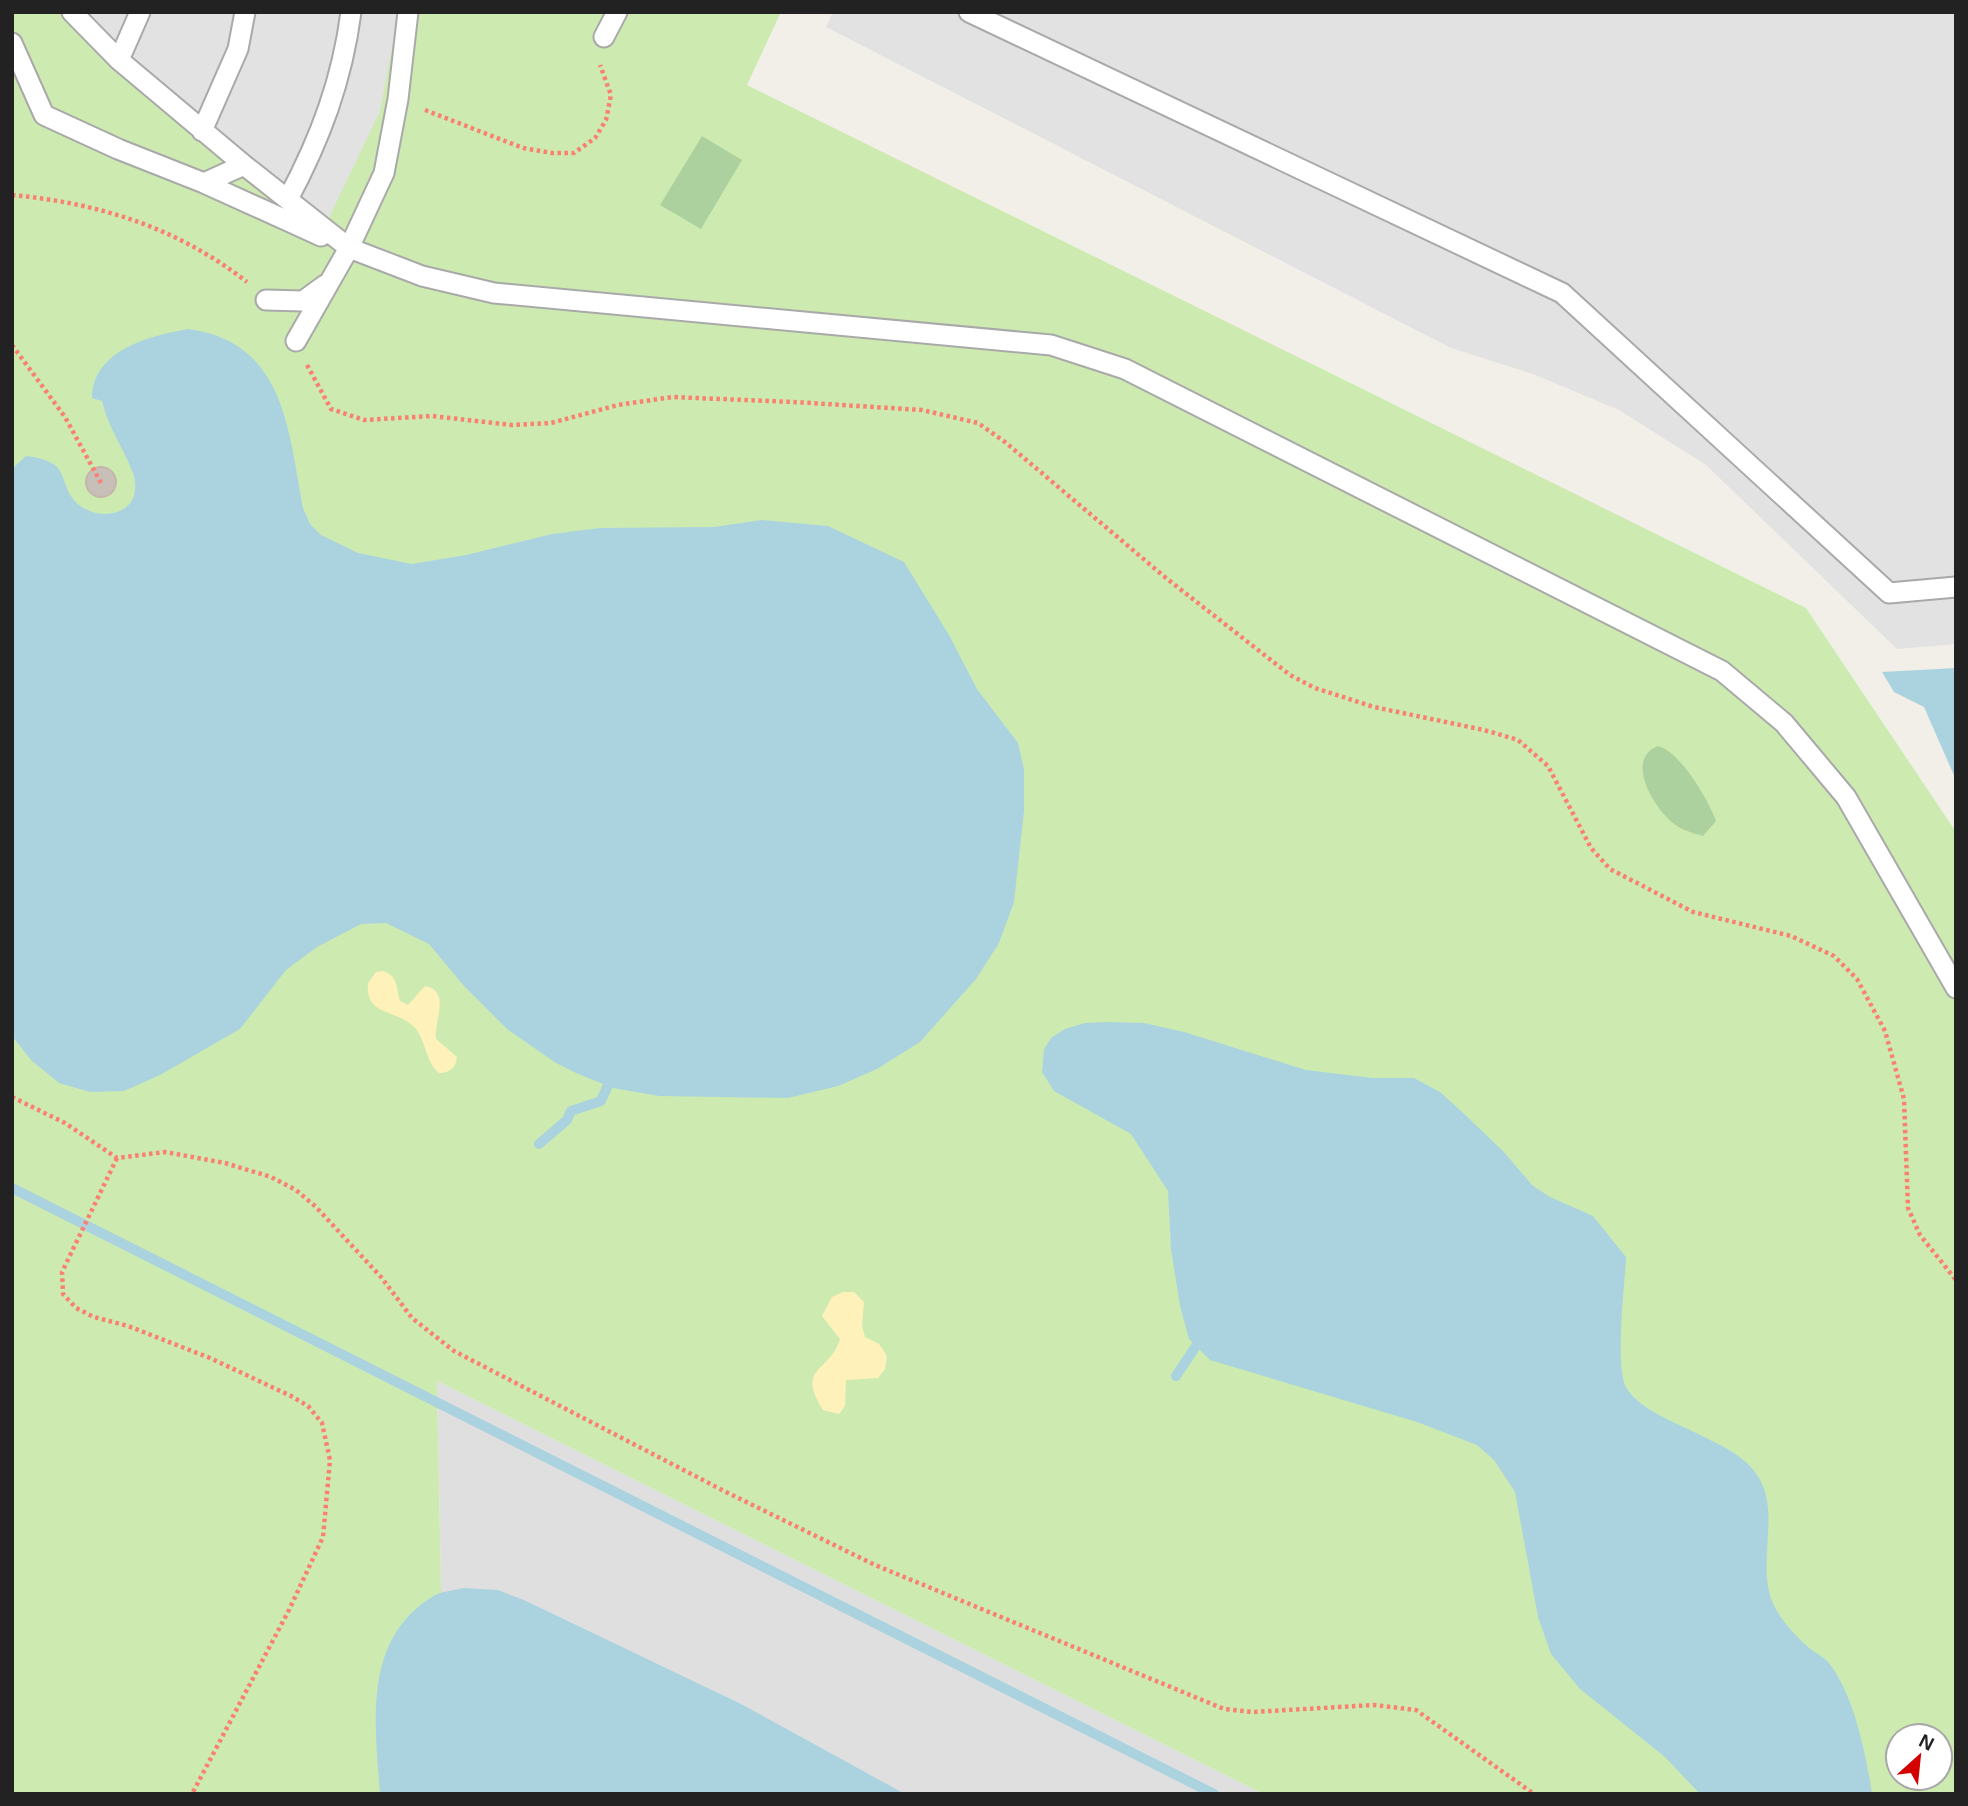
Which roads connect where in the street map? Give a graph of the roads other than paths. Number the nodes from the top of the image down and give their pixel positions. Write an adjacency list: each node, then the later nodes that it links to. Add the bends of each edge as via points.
1 (72, 12): 10 (lane)
2 (140, 12): 10 (lane)
3 (245, 12): 11 (lane, via 238,50)
4 (351, 12): 14 (lane, via 331,108)
5 (408, 12): 15 (lane, via 384,173)
6 (617, 12): 8 (lane)
7 (969, 12): 19 (lane, via 1562,293 1889,593)
8 (604, 37)
9 (12, 44): 13 (lane, via 44,115)
10 (119, 60): 11 (lane)
11 (202, 131): 12 (lane)
12 (244, 165): 13 (lane); 14 (lane)
13 (204, 183): 15 (lane)
14 (288, 200): 15 (lane)
15 (349, 248): 16 (lane); 20 (lane, via 422,276 494,293 1051,345 1125,369 1722,671 1784,723 1846,797)
16 (329, 283): 17 (lane, via 303,301); 18 (lane)
17 (266, 300)
18 (296, 341)
19 (1956, 587)
20 (1956, 988)

